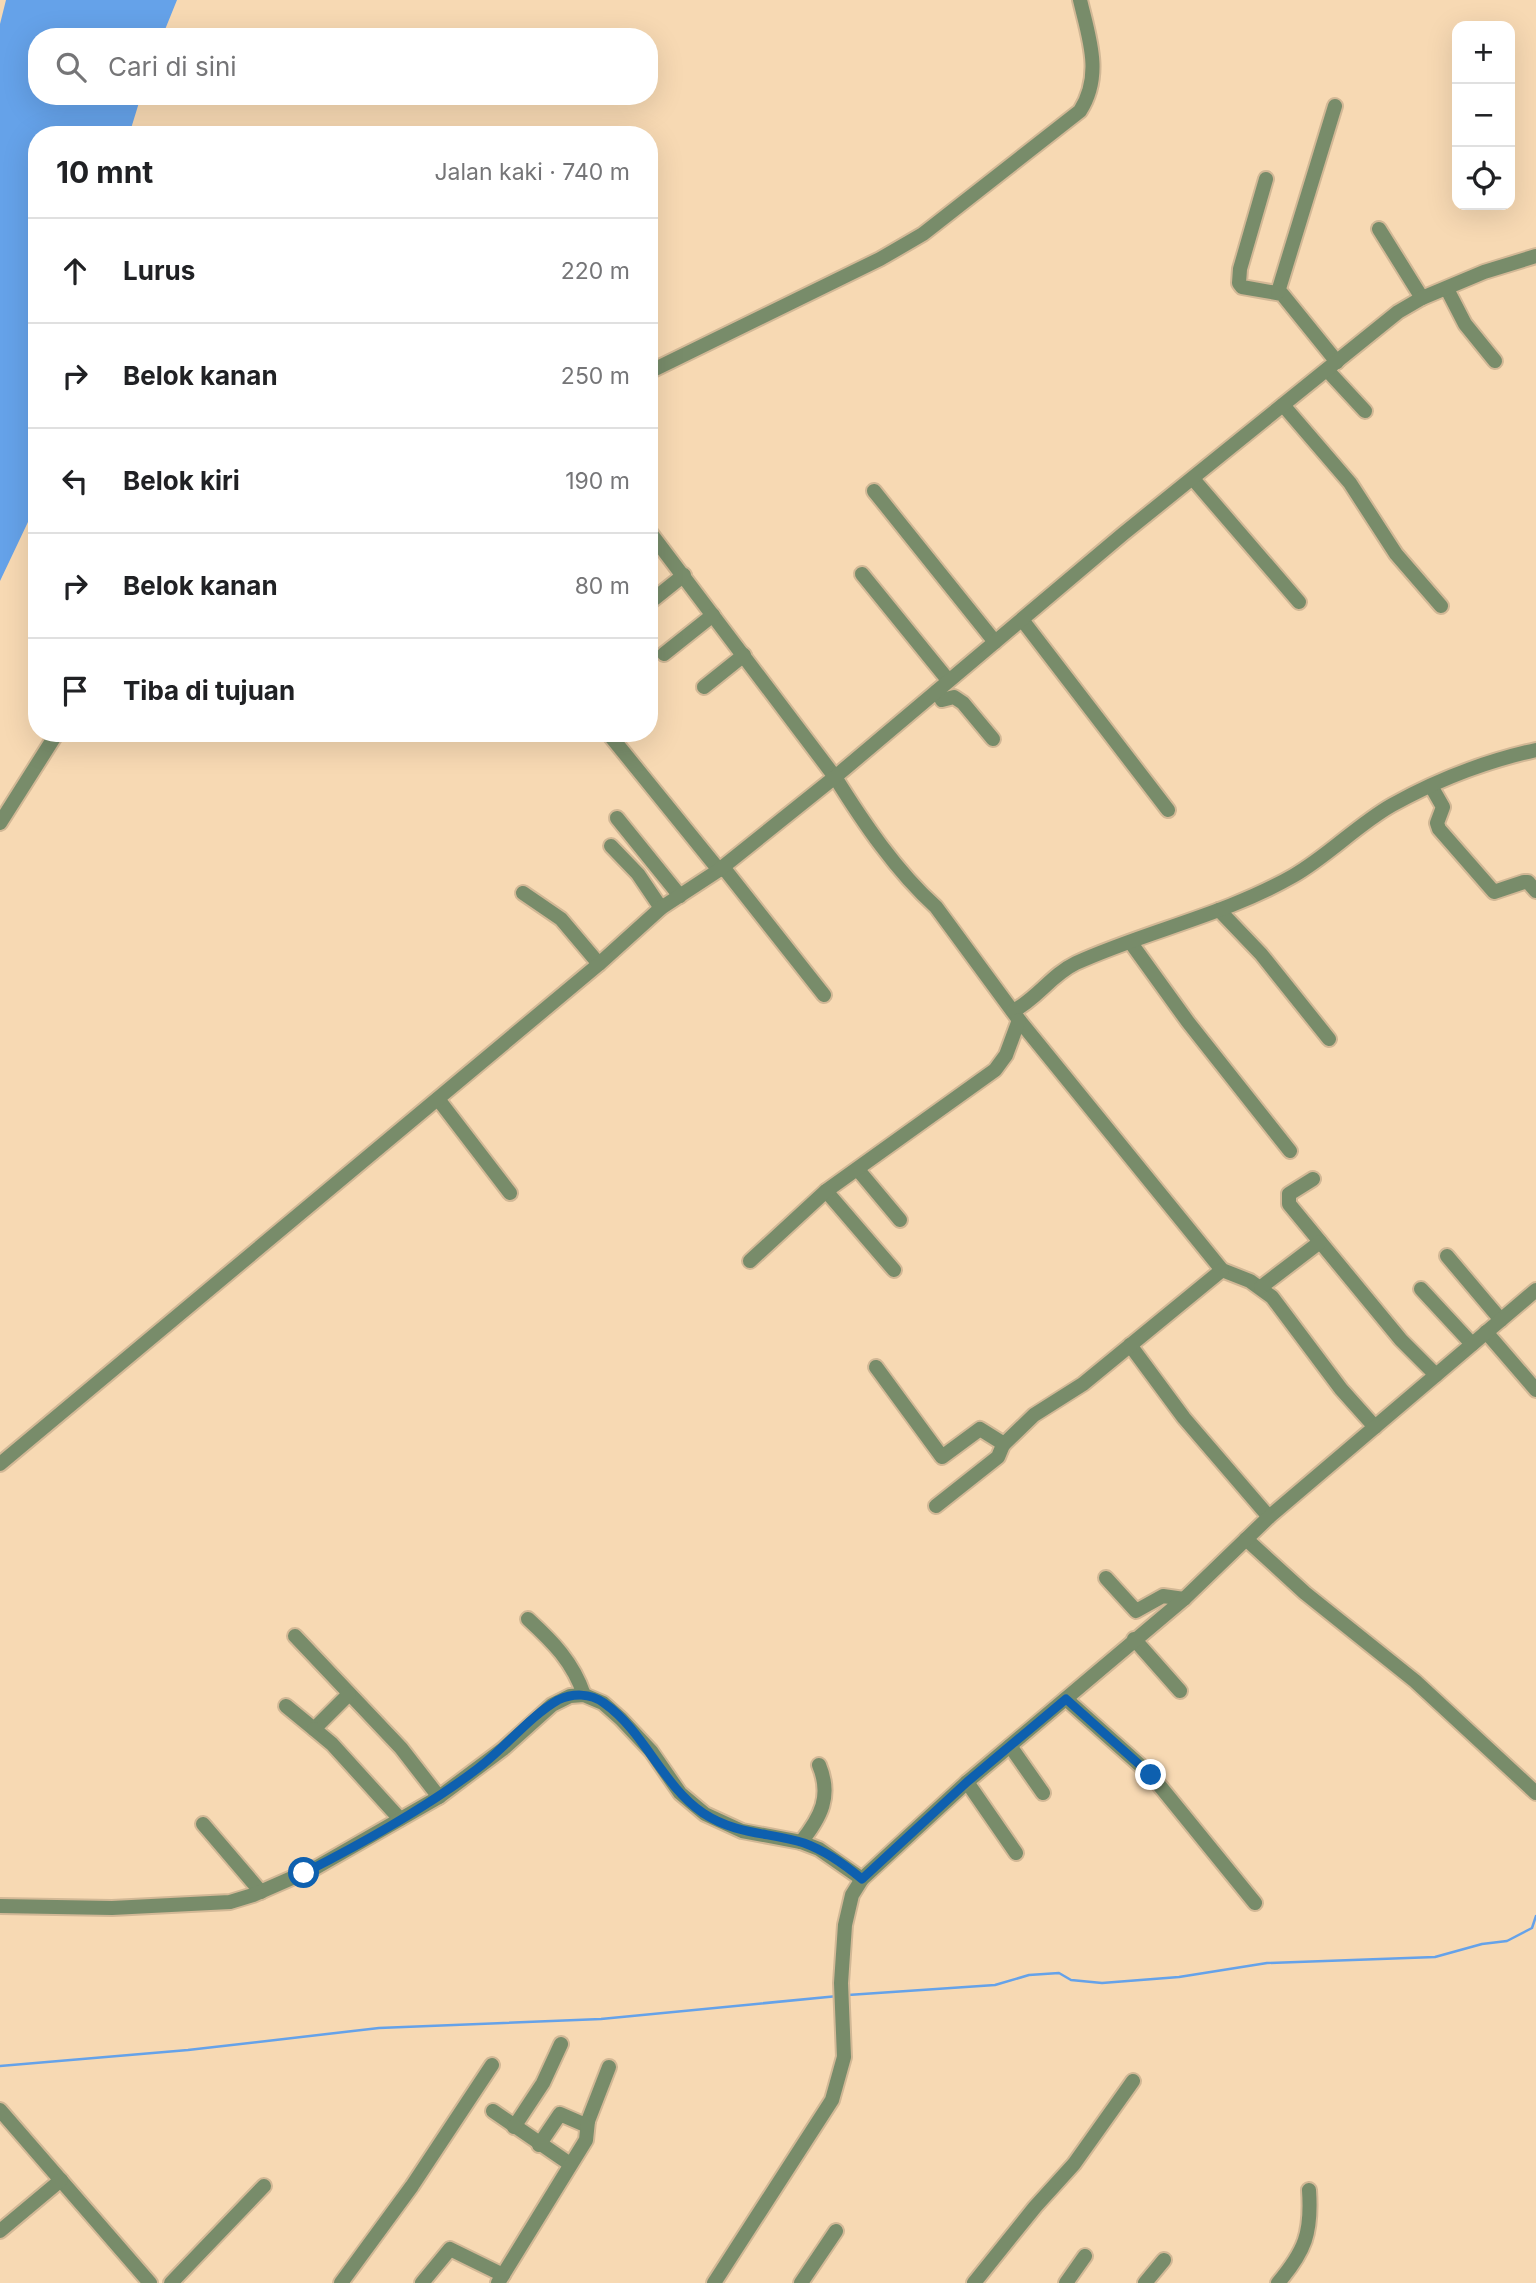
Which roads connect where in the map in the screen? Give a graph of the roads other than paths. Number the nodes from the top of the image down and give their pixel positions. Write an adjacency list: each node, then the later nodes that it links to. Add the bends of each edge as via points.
1 (1080, 0): 11 (street, via 1094,72 1080,111 923,234 880,260)
2 (1335, 106): 7 (street)
3 (1266, 179): 7 (street, via 1238,278 1242,287)
4 (1380, 229): 8 (street)
5 (1536, 256): 6 (street)
6 (1447, 289): 8 (street); 9 (street, via 1465,324)
7 (1278, 292): 10 (street)
8 (1422, 298): 10 (street)
9 (1495, 361)
10 (1332, 366): 12 (street); 13 (street)
11 (658, 368)
12 (1283, 405): 14 (street); 21 (street, via 1350,483 1396,554)
13 (1365, 411)
14 (1194, 480): 20 (street); 23 (street)
15 (873, 491): 24 (street)
16 (658, 544): 18 (street)
17 (862, 574): 27 (street)
18 (684, 575): 19 (street); 22 (street)
19 (658, 596)
20 (1299, 602)
21 (1441, 606)
22 (713, 615): 25 (street); 26 (street)
23 (1023, 621): 24 (street); 36 (street)
24 (995, 642): 27 (street)
25 (664, 654)
26 (744, 655): 28 (street); 34 (street)
27 (948, 680): 29 (street)
28 (704, 687)
29 (937, 691): 30 (street, via 942,699 957,698 963,703); 34 (street)
30 (993, 739)
31 (52, 742): 38 (street)
32 (615, 742): 40 (street)
33 (1536, 750): 35 (street)
34 (835, 777): 40 (street); 49 (street, via 854,808 936,907)
35 (1431, 786): 41 (street, via 1443,807 1439,829 1494,892 1524,882); 45 (street, via 1392,806 1293,876)
36 (1168, 810)
37 (617, 818): 43 (street)
38 (0, 823)
39 (611, 846): 44 (street)
40 (721, 869): 43 (street); 48 (street)
41 (1536, 891)
42 (523, 893): 47 (street, via 561,919)
43 (680, 896): 44 (street)
44 (661, 908): 47 (street)
45 (1219, 910): 46 (street); 50 (street)
46 (1132, 943): 49 (street, via 1058,973); 52 (street)
47 (598, 964): 51 (street)
48 (824, 995)
49 (1016, 1015): 53 (street, via 1006,1055 995,1070); 62 (street)
50 (1329, 1039)
51 (438, 1099): 56 (street); 75 (street)
52 (1290, 1151)
53 (859, 1171): 55 (street); 57 (street)
54 (1312, 1179): 58 (street, via 1288,1198)
55 (826, 1191): 60 (street); 61 (street)
56 (510, 1193)
57 (900, 1220)
58 (1320, 1242): 63 (street); 71 (street)
59 (1447, 1256): 66 (street)
60 (750, 1261)
61 (894, 1270)
62 (1222, 1270): 63 (street); 69 (street)
63 (1261, 1287): 73 (street)
64 (1421, 1289): 68 (street)
65 (1536, 1290): 66 (street)
66 (1501, 1320): 67 (street)
67 (1486, 1332): 68 (street); 72 (street)
68 (1472, 1344): 71 (street)
69 (1130, 1345): 74 (street, via 1083,1384 1034,1415); 77 (street, via 1184,1418)
70 (876, 1367): 74 (street, via 942,1457 980,1429)
71 (1436, 1375): 73 (street)
72 (1536, 1390)
73 (1376, 1427): 77 (street)
74 (1004, 1444): 76 (street, via 999,1457)
75 (0, 1464)
76 (936, 1506)
77 (1269, 1517): 78 (street)
78 (1246, 1539): 80 (street); 94 (street, via 1415,1681)
79 (1106, 1578): 80 (street, via 1136,1611 1163,1596)
80 (1184, 1599): 83 (street)
81 (528, 1619): 86 (street, via 562,1651)
82 (295, 1636): 85 (street)
83 (1133, 1639): 84 (street); 87 (street)
84 (1180, 1690)
85 (349, 1694): 89 (street); 95 (street, via 401,1748)
86 (584, 1695): 95 (street, via 552,1705); 98 (street, via 604,1703 621,1719 651,1751 680,1793 705,1814 742,1831)
87 (1066, 1699): 90 (street); 102 (street, via 1151,1775)
88 (286, 1706): 89 (street)
89 (314, 1729): 96 (street)
90 (1010, 1746): 92 (street); 93 (street)
91 (819, 1765): 98 (street, via 826,1799)
92 (967, 1782): 99 (street); 100 (street)
93 (1044, 1793)
94 (1536, 1793)
95 (439, 1797): 96 (street)
96 (400, 1819): 101 (street)
97 (203, 1824): 101 (street)
98 (801, 1842): 100 (street, via 828,1853)
99 (1016, 1853)
100 (862, 1879): 126 (street, via 852,1895 845,1925 841,1983 844,2057 832,2099)
101 (261, 1892): 103 (street, via 230,1902 111,1908)
102 (1255, 1903)
103 (0, 1906)
104 (561, 2044): 111 (street, via 543,2083)
105 (492, 2065): 124 (street)
106 (609, 2067): 110 (street)
107 (1133, 2081): 128 (street, via 1074,2164)
108 (0, 2110): 114 (street)
109 (493, 2111): 111 (street)
110 (588, 2121): 112 (street, via 583,2124 560,2114); 113 (street, via 586,2140)
111 (514, 2127): 112 (street)
112 (539, 2145): 113 (street)
113 (570, 2164): 121 (street)
114 (61, 2180): 117 (street); 122 (street)
115 (264, 2186): 123 (street)
116 (1308, 2190): 131 (street, via 1305,2247)
117 (0, 2231)
118 (836, 2231): 127 (street)
119 (1085, 2256): 129 (street)
120 (1164, 2260): 130 (street)
121 (500, 2279): 125 (street, via 450,2249)
122 (150, 2283)
123 (171, 2283)
124 (341, 2283)
125 (422, 2283)
126 (714, 2283)
127 (801, 2283)
128 (974, 2283)
129 (1066, 2283)
130 (1145, 2283)
131 (1278, 2283)

